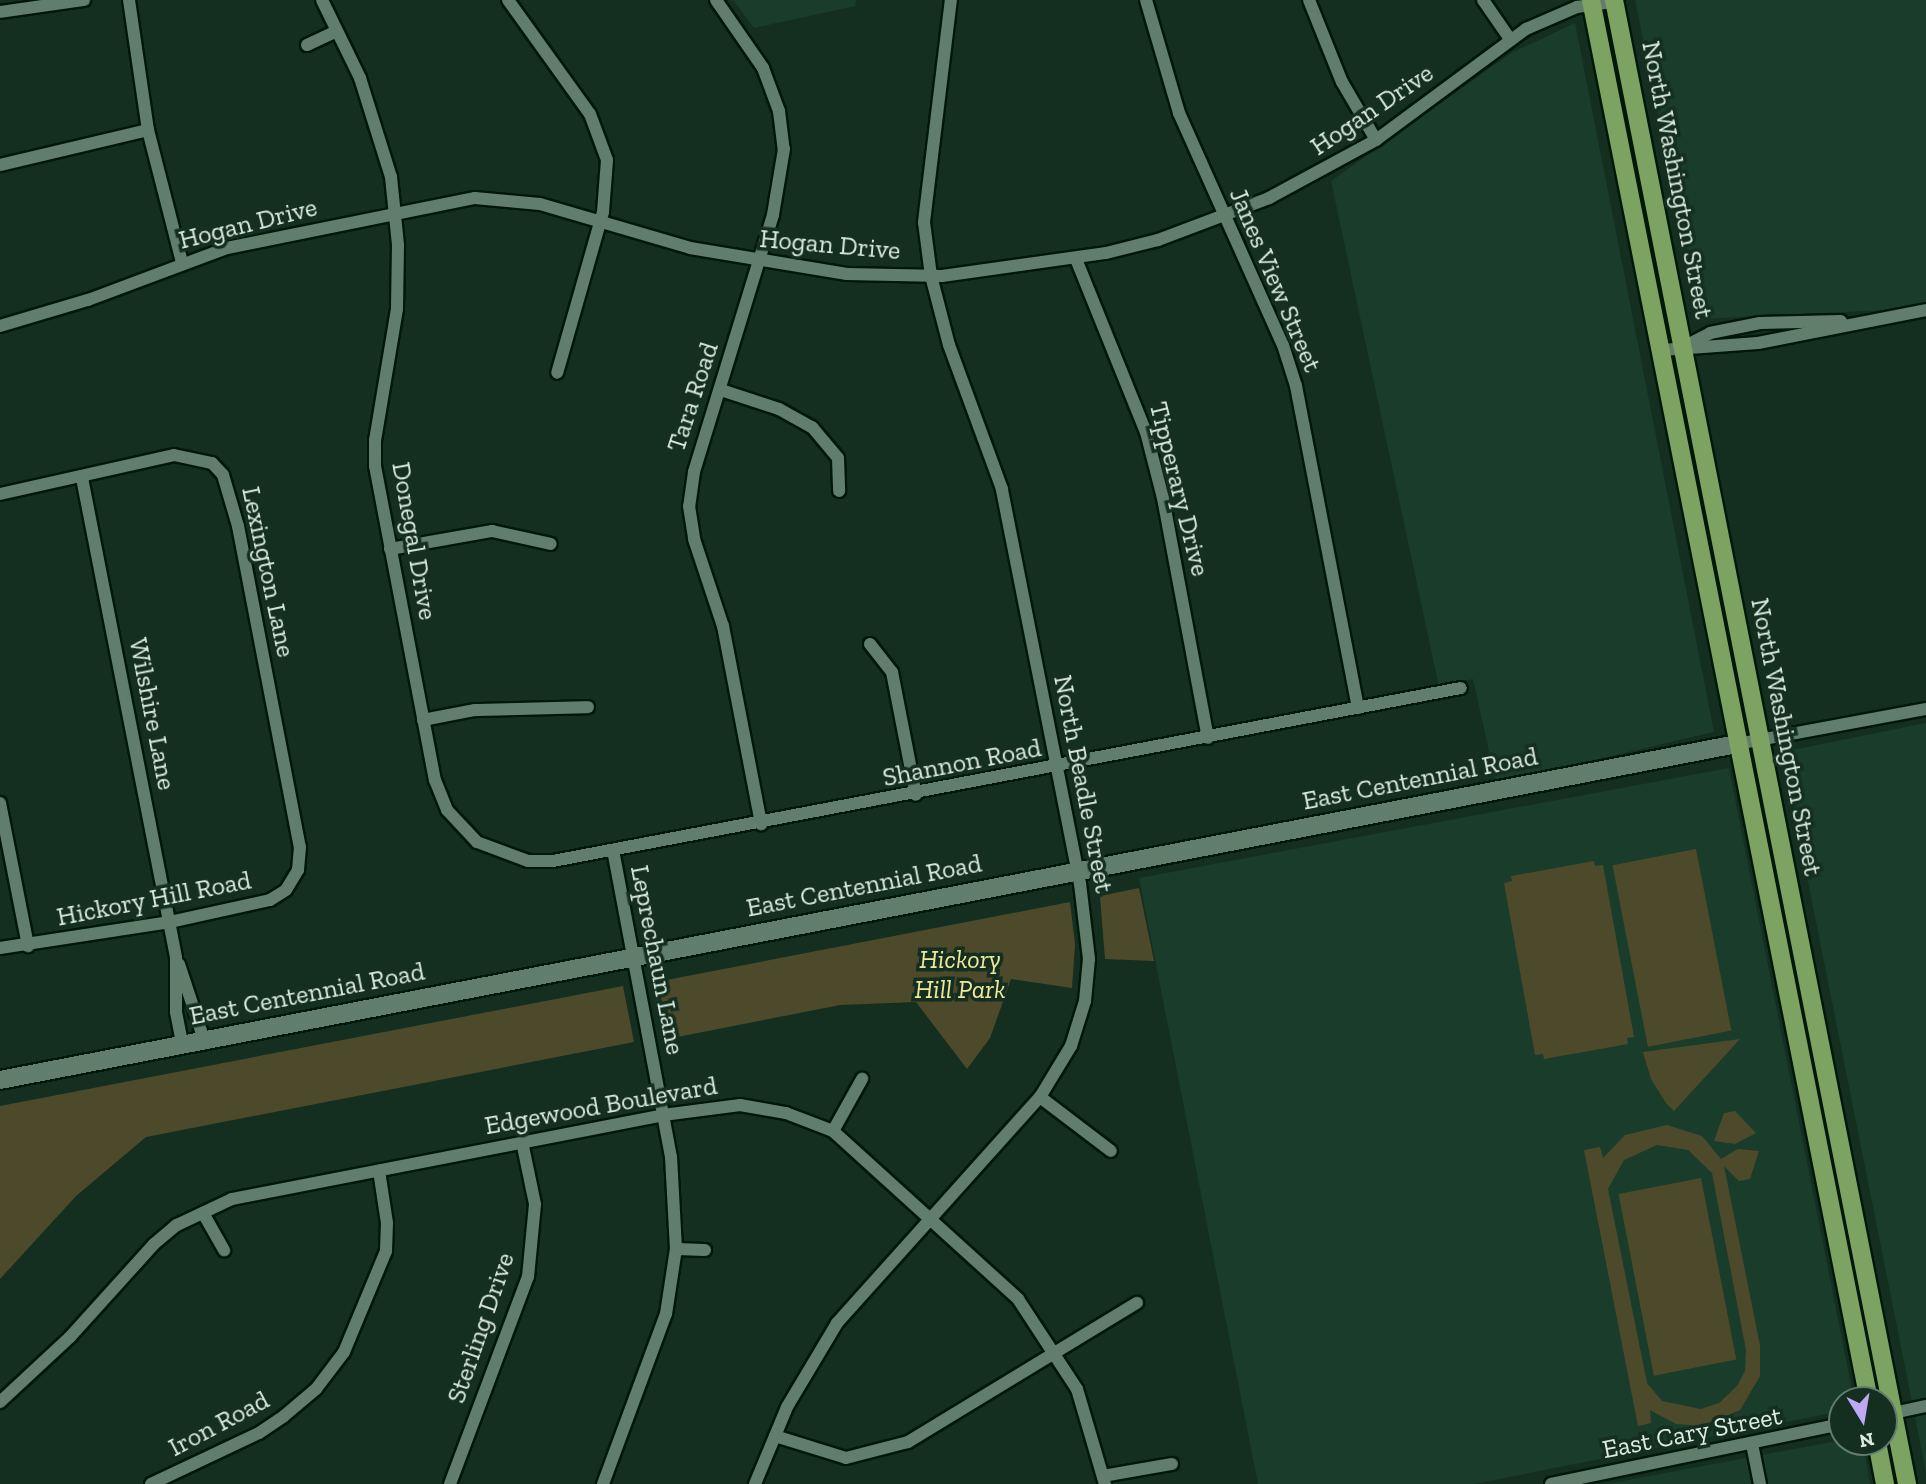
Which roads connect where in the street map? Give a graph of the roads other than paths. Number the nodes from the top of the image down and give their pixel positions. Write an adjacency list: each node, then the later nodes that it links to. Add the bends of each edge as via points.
1 (84, 0): 12 (street)
2 (129, 0): 16 (street)
3 (322, 0): 13 (street, Donegal Drive)
4 (508, 0): 21 (street, via 598,130 607,169)
5 (716, 0): 24 (street, Tara Road, via 756,54 780,118 782,180)
6 (951, 0): 25 (street, North Beadle Street, via 925,222)
7 (1146, 0): 20 (street, Janes View Street, via 1179,113)
8 (1309, 0): 17 (street, via 1331,58)
9 (1483, 0): 14 (street)
10 (1614, 1): 11 (street, Hogan Drive); 29 (main road, North Washington Street)
11 (1592, 2): 14 (street, Hogan Drive, via 1543,20); 30 (main road, North Washington Street)
12 (0, 12)
13 (337, 30): 15 (street); 19 (street, Donegal Drive, via 381,135)
14 (1510, 39): 17 (street, Hogan Drive)
15 (307, 44)
16 (148, 131): 18 (street); 23 (street)
17 (1376, 140): 20 (street, Hogan Drive, via 1323,171)
18 (0, 165)
19 (396, 214): 21 (street, Hogan Drive, via 475,198 503,198); 23 (street, Hogan Drive, via 268,239); 37 (street, Donegal Drive, via 397,309 375,440)
20 (1225, 217): 22 (street, Hogan Drive, via 1158,240); 42 (street, Janes View Street, via 1296,386)
21 (600, 221): 24 (street, Hogan Drive, via 690,248); 31 (street)
22 (1076, 259): 25 (street, Hogan Drive); 45 (street, Tipperary Drive, via 1146,432 1163,498)
23 (182, 262): 28 (street, Hogan Drive, via 88,300)
24 (759, 262): 25 (street, Hogan Drive, via 847,274); 32 (street, Tara Road)
25 (931, 276): 48 (street, North Beadle Street, via 949,345 1002,489)
26 (1926, 310): 27 (street)
27 (1855, 321): 29 (street, via 1714,350); 29 (street, via 1760,323 1710,333)
28 (0, 326)
29 (1684, 347): 30 (street); 46 (main road, North Washington Street)
30 (1662, 350): 47 (main road, North Washington Street)
31 (557, 373)
32 (721, 390): 34 (street, via 779,409 812,428 838,458); 51 (street, Tara Road, via 694,472 689,506 694,539 723,626)
33 (82, 478): 35 (street); 40 (street, Lexington Lane, via 174,455 206,461 223,475); 55 (street, Wilshire Lane)
34 (839, 491)
35 (0, 494)
36 (551, 544): 37 (street, via 492,531)
37 (390, 549): 44 (street, Donegal Drive)
38 (870, 645): 49 (street, via 892,672)
39 (1461, 688): 42 (street, Shannon Road)
40 (273, 701): 55 (street, Hickory Hill Road, via 300,847 298,870 286,890 270,900)
41 (588, 708): 44 (street, via 525,706)
42 (1358, 708): 45 (street, Shannon Road)
43 (1926, 709): 46 (street)
44 (423, 720): 53 (street, Donegal Drive, via 435,780 461,828 502,854)
45 (1208, 738): 48 (street, Shannon Road)
46 (1760, 740): 47 (street); 78 (main road, North Washington Street)
47 (1737, 744): 54 (street, East Centennial Road); 77 (main road, North Washington Street)
48 (1058, 767): 49 (street, Shannon Road); 54 (street, North Beadle Street)
49 (916, 795): 51 (street, Shannon Road)
50 (0, 803): 56 (street)
51 (761, 824): 52 (street, Shannon Road)
52 (613, 850): 53 (street, Shannon Road); 59 (street, Leprechaun Lane)
53 (553, 861)
54 (1078, 871): 59 (street, East Centennial Road); 64 (street, North Beadle Street, via 1089,960 1085,1002 1071,1046)
55 (170, 922): 56 (street, Hickory Hill Road); 58 (street, Wilshire Lane)
56 (28, 946): 57 (street, Hickory Hill Road)
57 (0, 948)
58 (177, 958): 60 (street, Wilshire Lane); 61 (street, Wilshire Lane, via 176,1012)
59 (634, 959): 60 (street, East Centennial Road); 65 (street, Leprechaun Lane)
60 (204, 1040): 61 (street, East Centennial Road)
61 (182, 1044): 63 (street, East Centennial Road)
62 (862, 1079): 66 (street)
63 (0, 1080)
64 (1040, 1097): 68 (street); 71 (street, North Beadle Street)
65 (663, 1115): 66 (street, Edgewood Boulevard, via 740,1105 786,1112); 67 (street, Edgewood Boulevard); 72 (street, Leprechaun Lane, via 676,1204)
66 (832, 1131): 71 (street, Edgewood Boulevard)
67 (522, 1142): 69 (street, Edgewood Boulevard); 90 (street, Sterling Drive, via 535,1204 528,1277)
68 (1111, 1151)
69 (379, 1171): 70 (street, Edgewood Boulevard, via 232,1199); 89 (street, Iron Road, via 386,1251 344,1352 316,1389 284,1416 259,1433)
70 (203, 1213): 73 (street); 79 (street, Edgewood Boulevard, via 154,1244 70,1337)
71 (930, 1222): 76 (street, Edgewood Boulevard, via 1018,1299); 83 (street, North Beadle Street, via 837,1323)
72 (676, 1249): 74 (street); 91 (street, Leprechaun Lane, via 662,1325)
73 (224, 1250)
74 (705, 1250)
75 (1137, 1303): 76 (street)
76 (1056, 1352): 83 (street, via 908,1442 881,1452 846,1458); 88 (street, Edgewood Boulevard, via 1077,1389)
77 (1866, 1386)
78 (1884, 1386)
79 (0, 1402)
80 (1926, 1406): 81 (street)
81 (1898, 1412)
82 (1828, 1427): 84 (street, East Cary Street)
83 (775, 1436): 92 (street, North Beadle Street)
84 (1752, 1444): 93 (street, East Cary Street); 94 (street)
85 (1898, 1449): 96 (main road, North Washington Street)
86 (1880, 1456): 95 (main road)
87 (1172, 1464): 88 (street)
88 (1104, 1480)
89 (151, 1484)
90 (450, 1484)
91 (603, 1484)
92 (755, 1484)
93 (1551, 1484)
94 (1760, 1484)
95 (1885, 1484)
96 (1907, 1484)

